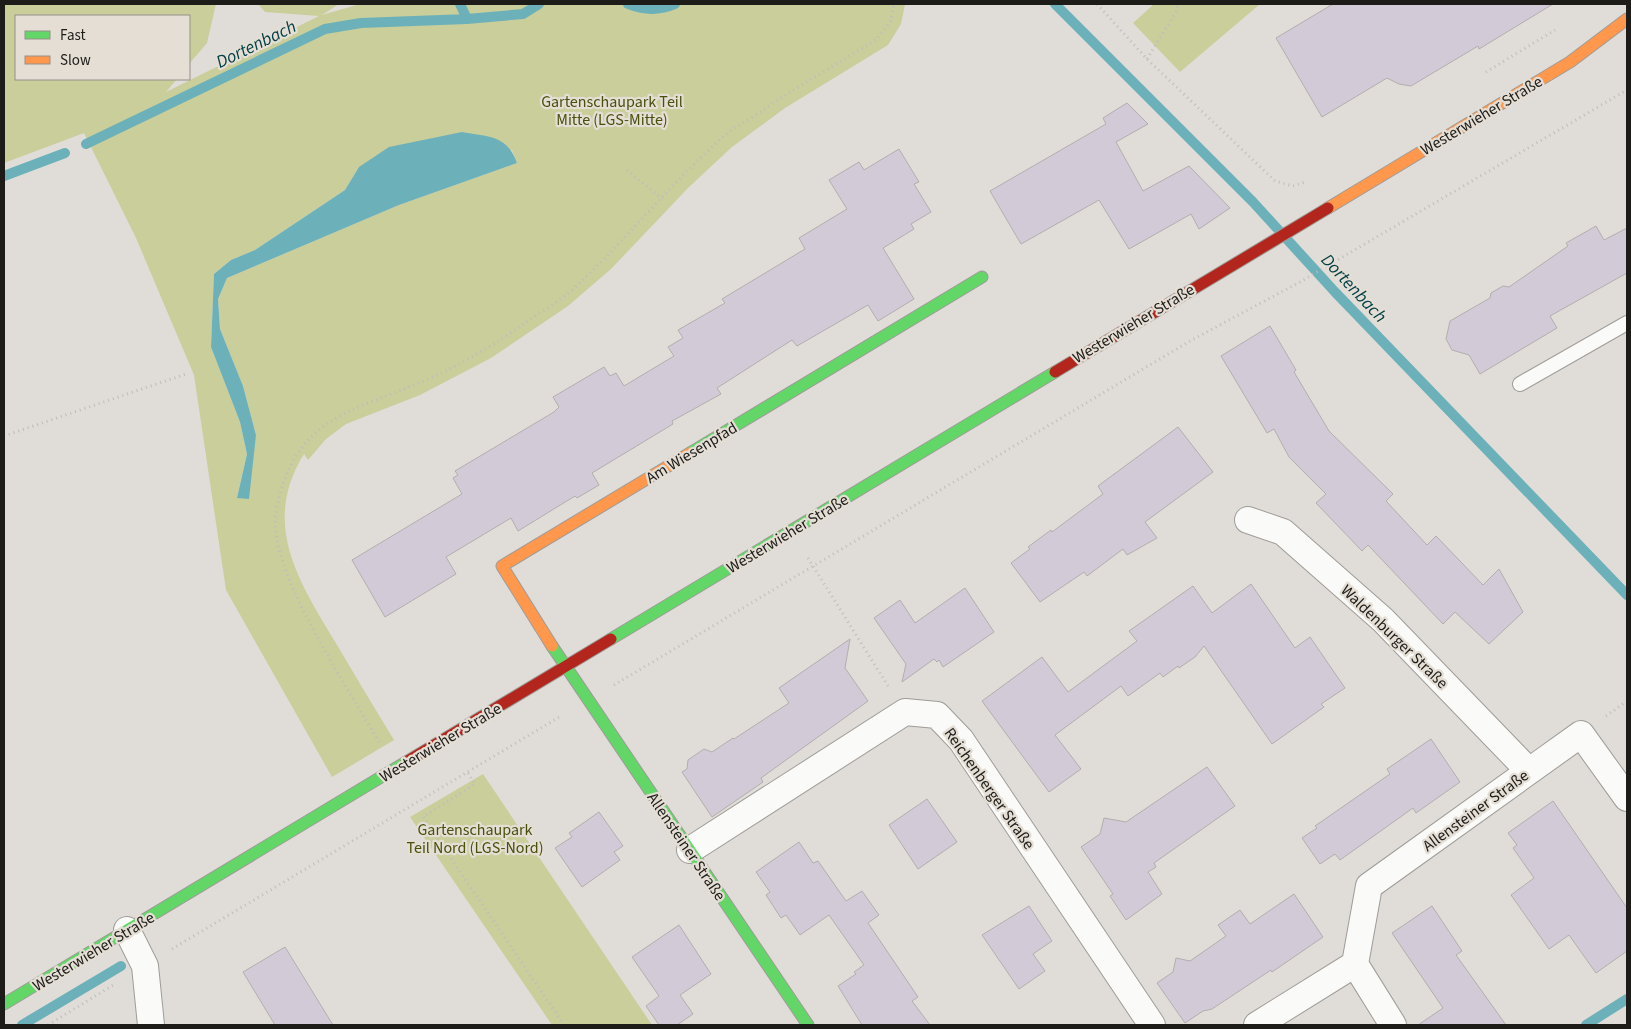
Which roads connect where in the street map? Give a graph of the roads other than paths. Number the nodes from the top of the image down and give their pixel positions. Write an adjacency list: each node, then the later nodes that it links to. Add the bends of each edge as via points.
1 (1627, 20): 3 (main road, Westerwieher Straße)
2 (1619, 40): 3 (main road, Westerwieher Straße)
3 (1570, 62): 8 (main road, Westerwieher Straße)
4 (982, 277): 8 (main road, Am Wiesenpfad, via 502,566)
5 (1627, 323): 6 (lane)
6 (1520, 384)
7 (1248, 520): 9 (street, Waldenburger Straße, via 1283,532 1383,620)
8 (565, 667): 11 (main road, Allensteiner Straße); 12 (main road, Westerwieher Straße)
9 (1529, 771): 10 (street, Allensteiner Straße, via 1582,734); 13 (street, Allensteiner Straße, via 1369,886)
10 (1627, 798)
11 (690, 850): 16 (main road, Allensteiner Straße); 17 (street, Reichenberger Straße, via 905,712 937,715 961,740)
12 (126, 930): 14 (main road, Westerwieher Straße); 15 (street, via 145,966)
13 (1355, 964): 18 (street); 19 (street)
14 (4, 1004)
15 (151, 1025)
16 (808, 1025)
17 (1152, 1025)
18 (1257, 1025)
19 (1393, 1025)

